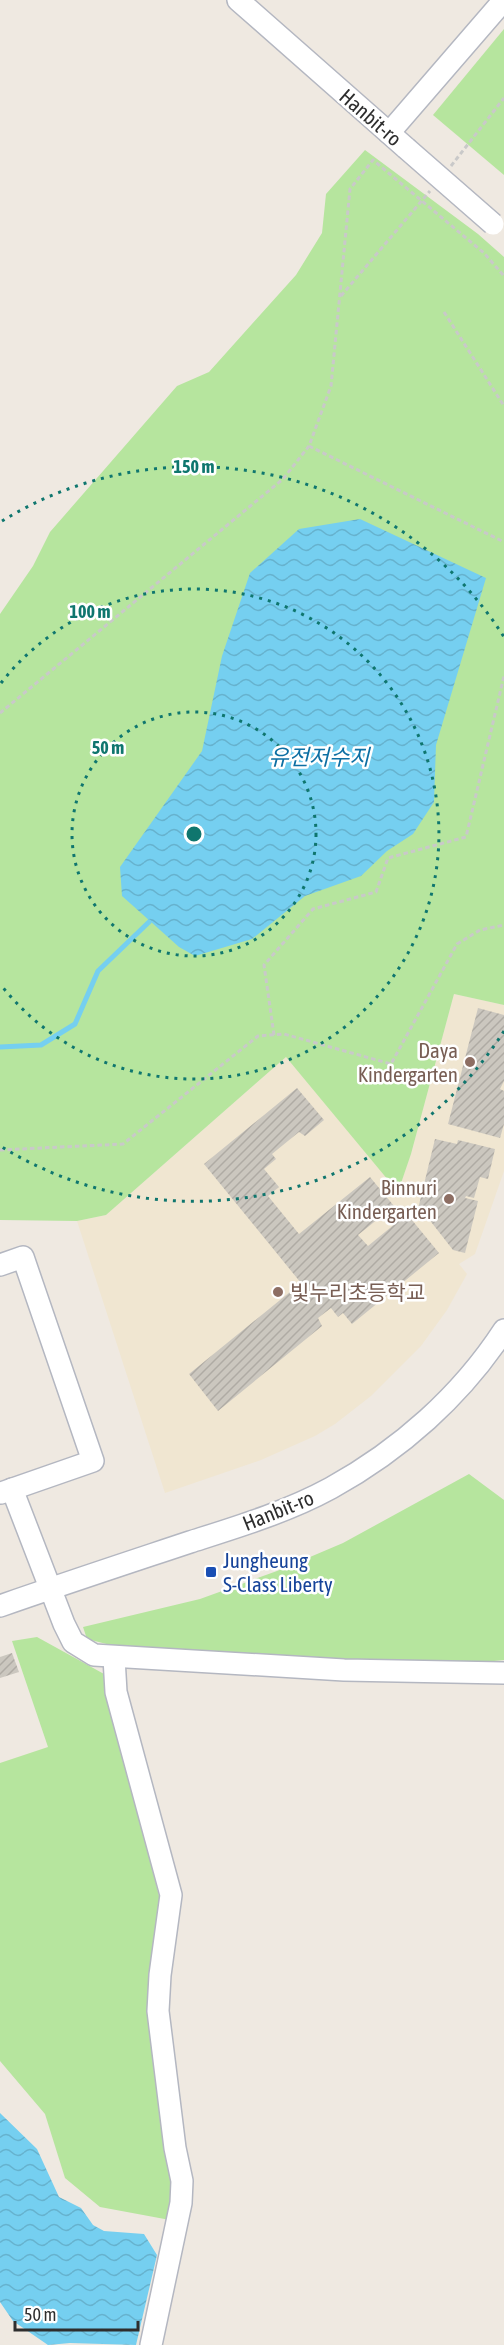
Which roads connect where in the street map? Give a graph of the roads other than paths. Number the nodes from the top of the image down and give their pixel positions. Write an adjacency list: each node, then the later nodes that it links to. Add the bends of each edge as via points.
1 (238, 0): 3 (street, Hanbit-ro)
2 (504, 0): 3 (street)
3 (389, 133): 4 (street, Hanbit-ro, bridge)
4 (499, 228)
5 (0, 1265): 7 (street, via 23,1257 93,1461)
6 (504, 1330): 8 (street, Hanbit-ro, via 447,1402 379,1457 330,1489 260,1519)
7 (6, 1491): 8 (street)
8 (50, 1589): 9 (street, Hanbit-ro); 10 (street, via 73,1642 94,1655)
9 (0, 1606)
10 (114, 1658): 11 (street, via 355,1671); 12 (street, via 116,1692 171,1895 158,2012 182,2181 181,2203)
11 (504, 1672)
12 (151, 2345)

